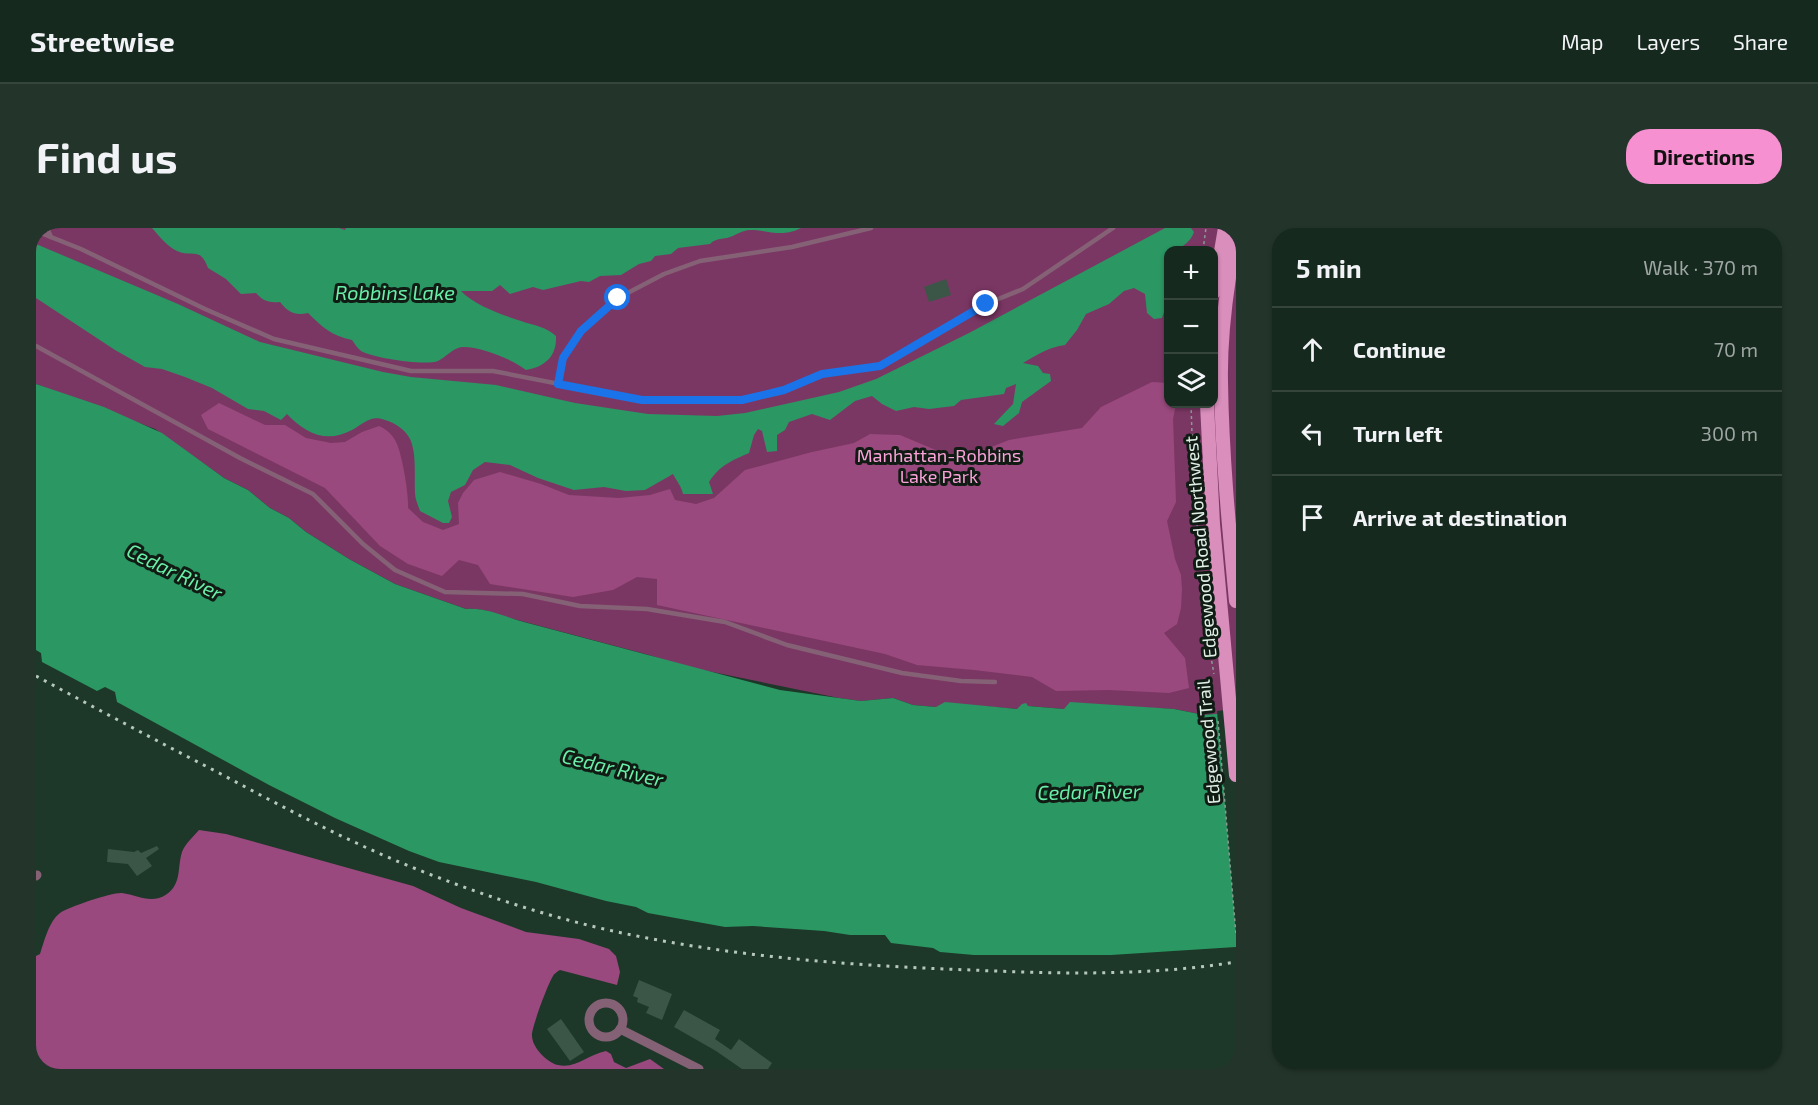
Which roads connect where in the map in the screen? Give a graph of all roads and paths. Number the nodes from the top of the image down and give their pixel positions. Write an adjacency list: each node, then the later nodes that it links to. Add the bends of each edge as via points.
1 (47, 228): 7 (lane)
2 (870, 228): 12 (lane, via 792,247 700,261 664,274 618,298 581,331 563,358)
3 (1113, 228): 12 (lane, via 1023,289 986,304 880,366 822,374 784,390 742,400 642,400)
4 (1206, 228): 9 (path)
5 (1225, 228): 10 (main road)
6 (36, 231): 7 (lane)
7 (51, 237): 12 (lane, via 274,339 411,371 493,371)
8 (1236, 237): 15 (main road, Edgewood Road Northwest, via 1225,309 1221,381)
9 (1204, 246)
10 (1218, 269)
11 (36, 346): 17 (lane, via 313,494 395,570 445,592 523,594 580,606 658,611 724,622 787,645 902,673)
12 (558, 384)
13 (1191, 408): 16 (path, Edgewood Trail, via 1194,493)
14 (1207, 408): 19 (main road, Edgewood Road Northwest, via 1213,524)
15 (1236, 601)
16 (1214, 677)
17 (995, 682)
18 (1218, 712): 20 (path, Edgewood Trail)
19 (1236, 775)
20 (1236, 935)
21 (620, 1029): 22 (street)
22 (699, 1069)

